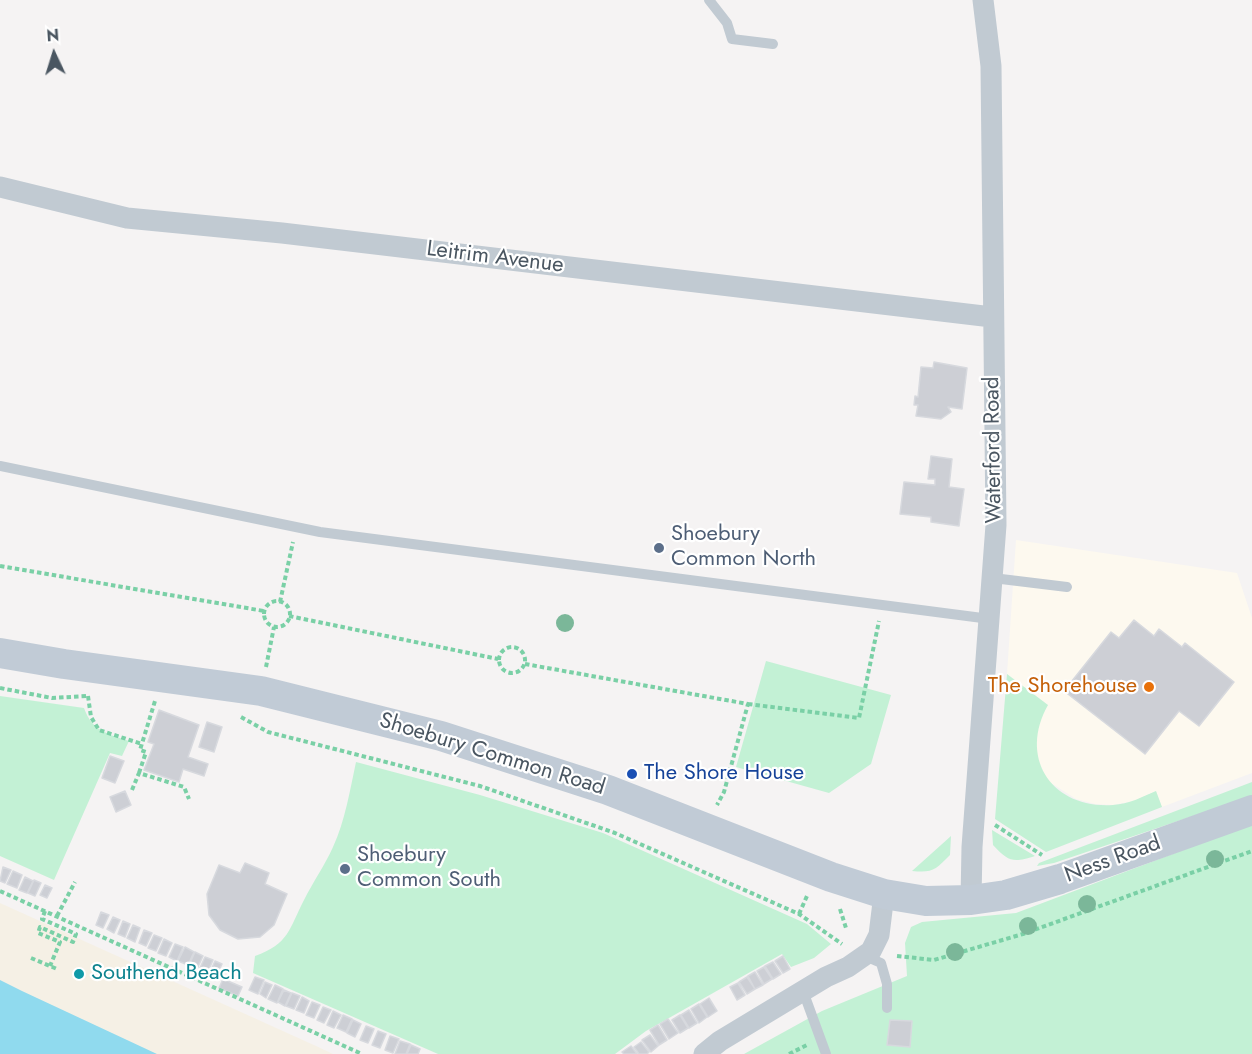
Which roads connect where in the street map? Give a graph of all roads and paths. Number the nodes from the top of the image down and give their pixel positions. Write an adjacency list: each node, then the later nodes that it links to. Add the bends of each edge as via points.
1 (709, 0): 3 (lane, via 726,22 732,39)
2 (983, 0): 5 (street, Waterford Road, via 991,66)
3 (773, 44)
4 (0, 187): 5 (street, Leitrim Avenue, via 127,219 282,233)
5 (993, 317): 9 (street, Waterford Road)
6 (0, 466): 7 (lane)
7 (296, 527): 11 (path); 12 (lane)
8 (0, 566): 13 (path)
9 (993, 578): 10 (lane); 15 (street, Waterford Road)
10 (1067, 587)
11 (280, 602): 13 (path, via 272,602); 14 (path, via 289,609)
12 (882, 605): 15 (lane); 25 (path, via 859,718)
13 (264, 611): 16 (path, via 265,619)
14 (289, 616): 16 (path, via 286,624); 18 (path)
15 (990, 619): 39 (street, Waterford Road)
16 (274, 627): 21 (path)
17 (0, 653): 21 (main road, Shoebury Common Road)
18 (498, 659): 19 (path, via 500,667 512,674); 19 (path, via 502,651 514,646 524,655)
19 (525, 664): 25 (path)
20 (0, 688): 23 (path, via 52,698)
21 (261, 691): 33 (main road, Shoebury Common Road, via 441,736 608,790)
22 (148, 695): 27 (path, via 157,696)
23 (88, 696): 24 (path); 27 (path, via 91,717 99,730)
24 (97, 696)
25 (748, 704): 33 (path, via 724,792)
26 (232, 711): 44 (path, via 268,732 480,786 615,832 799,914 831,939)
27 (142, 744): 28 (path, via 140,750 146,752)
28 (139, 773): 29 (path); 30 (path, via 184,788)
29 (132, 790)
30 (189, 799)
31 (1252, 810): 39 (main road, Ness Road, via 1060,879 1006,895)
32 (990, 822): 35 (path)
33 (705, 828): 38 (main road, Shoebury Common Road)
34 (1252, 851): 44 (path, via 1023,934 934,960)
35 (1044, 857)
36 (75, 882): 42 (path)
37 (0, 891): 41 (path)
38 (884, 894): 39 (main road, Shoebury Common Road, via 926,901); 44 (street, via 879,935)
39 (971, 900)
40 (832, 904): 43 (path, via 840,909)
41 (45, 911): 42 (path); 46 (path, via 42,919 76,934 73,942 40,927 38,933 60,942)
42 (57, 916): 50 (path)
43 (846, 928)
44 (868, 953): 48 (street); 49 (lane, via 882,963)
45 (31, 958): 46 (path)
46 (50, 966): 47 (path)
47 (57, 969)
48 (803, 991): 51 (street); 52 (lane)
49 (887, 1008)
50 (362, 1054)
51 (704, 1054)
52 (826, 1054)

